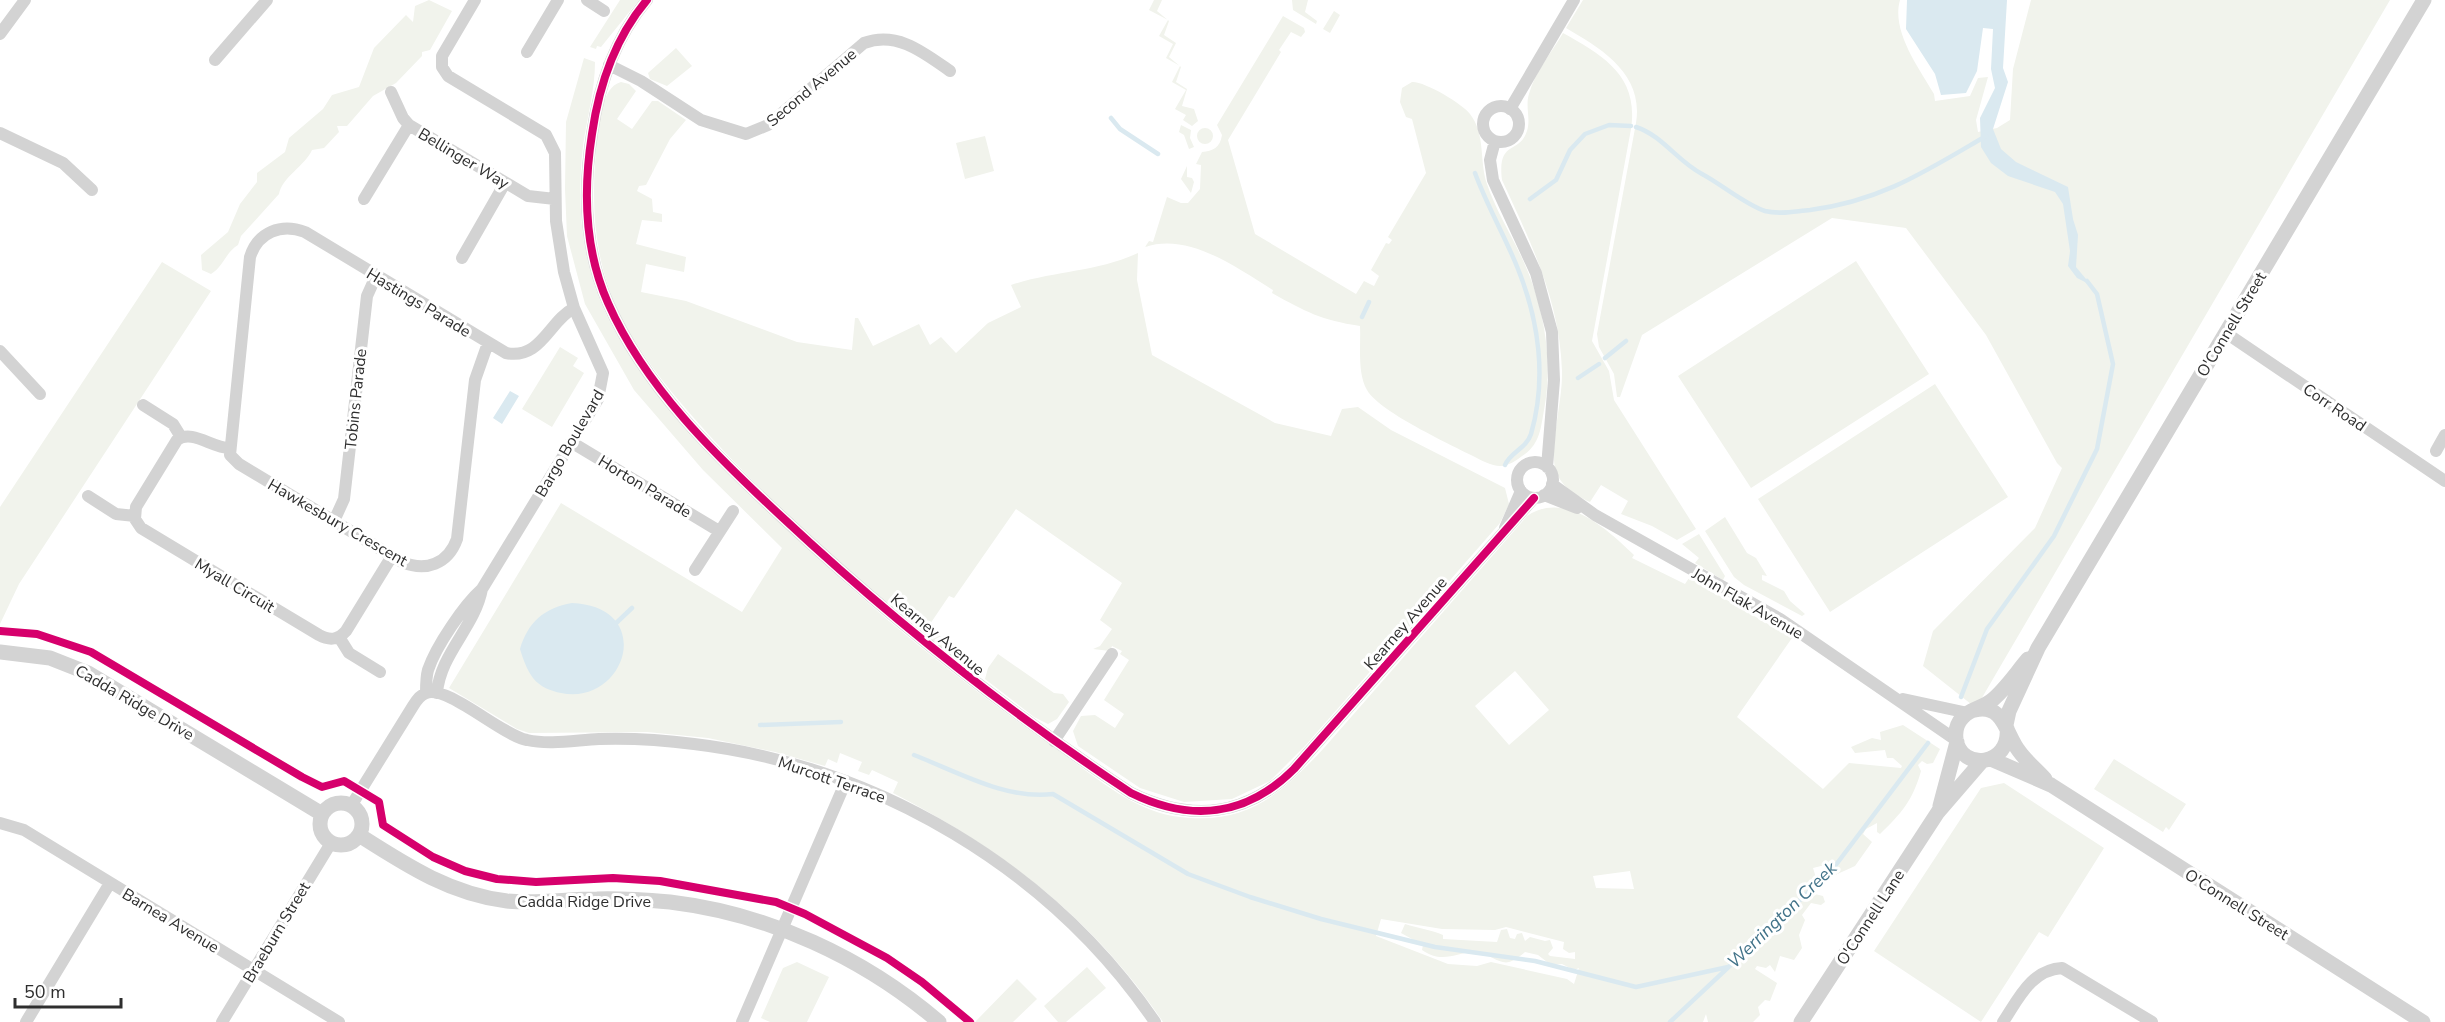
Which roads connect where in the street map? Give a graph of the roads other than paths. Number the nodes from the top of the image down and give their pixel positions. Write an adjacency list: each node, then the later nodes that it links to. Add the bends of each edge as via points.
1 (25, 0): 10 (street)
2 (267, 0): 12 (street)
3 (475, 0): 23 (street, Bargo Boulevard, via 442,56 442,68 448,76 548,138 555,153)
4 (558, 0): 11 (street)
5 (587, 0): 9 (street)
6 (647, 0): 13 (street, Kearney Avenue, via 628,26)
7 (1574, 0): 16 (street)
8 (2424, 0): 27 (street, O'Connell Street)
9 (604, 10)
10 (0, 34)
11 (527, 52)
12 (215, 60)
13 (609, 65): 14 (street, Second Avenue, via 701,120 746,134 768,125 864,43 874,39 913,47); 62 (street, Kearney Avenue, via 597,103 589,152 587,223 601,286 631,347 691,425 812,546 978,685)
14 (950, 71)
15 (391, 92): 17 (street, Bellinger Way)
16 (1510, 109): 19 (street, via 1518,119 1518,130 1509,140); 19 (street, via 1498,106 1486,115 1484,128)
17 (410, 125): 20 (street, Bellinger Way); 22 (street)
18 (0, 133): 21 (street, via 63,163)
19 (1495, 141): 32 (street, via 1490,160 1493,180 1536,273 1552,332 1554,380)
20 (505, 183): 23 (street, Bellinger Way, via 531,198); 24 (street)
21 (92, 190)
22 (364, 199)
23 (555, 199): 26 (street, Bargo Boulevard, via 561,260)
24 (462, 258)
25 (376, 276): 28 (street, Hastings Parade); 36 (street, Hastings Parade, via 296,229 271,231 256,243 249,261); 48 (street, Tobins Parade, via 367,296 344,499)
26 (574, 308): 28 (street, Hastings Parade, via 529,351 511,354); 35 (street, Bargo Boulevard, via 602,368 603,384)
27 (2226, 333): 40 (street, Corr Road); 54 (street, O'Connell Street)
28 (488, 343): 51 (street, Hawkesbury Crescent, via 475,380 456,543 445,558 428,566 412,566)
29 (0, 351): 30 (street)
30 (40, 394)
31 (143, 405): 34 (street, via 172,424)
32 (1548, 434): 38 (street); 39 (street)
33 (2445, 435): 37 (street)
34 (179, 438): 36 (street, via 191,436 214,447); 47 (street, via 136,507)
35 (572, 442): 50 (street, Horton Parade); 58 (street, Bargo Boulevard, via 483,589 479,605 441,669)
36 (229, 448): 48 (street, Hawkesbury Crescent, via 231,457 239,464)
37 (2436, 451)
38 (1533, 462): 39 (street); 42 (street, via 1518,474)
39 (1547, 467): 41 (street)
40 (2445, 481)
41 (1552, 484): 44 (street); 46 (street, John Flak Avenue)
42 (1521, 491): 44 (street); 49 (street, Kearney Avenue)
43 (88, 496): 47 (street, via 116,514)
44 (1539, 496): 46 (street, John Flak Avenue); 49 (street, Kearney Avenue)
45 (733, 511): 50 (street)
46 (1595, 515): 59 (street, John Flak Avenue, via 1780,619)
47 (135, 516): 53 (street, Myall Circuit, via 141,528 319,635)
48 (334, 521): 51 (street, Hawkesbury Crescent)
49 (1505, 529): 62 (street, Kearney Avenue, via 1293,769 1250,801 1202,812 1152,803)
50 (719, 531): 52 (street)
51 (392, 556): 53 (street)
52 (695, 570)
53 (339, 637): 57 (street, via 349,653)
54 (2038, 648): 60 (street, O'Connell Street, via 1990,701); 61 (street, O'Connell Street)
55 (0, 652): 69 (street, Cadda Ridge Drive, via 50,658 88,673)
56 (1112, 654): 62 (street)
57 (380, 672)
58 (432, 693): 65 (street, Murcott Terrace, via 526,740 622,738 696,744 775,759); 67 (street, via 412,706)
59 (1896, 697): 60 (street, John Flak Avenue); 63 (street, John Flak Avenue)
60 (1970, 712): 61 (street, O'Connell Street, via 1995,712); 63 (street, via 1958,725)
61 (2006, 726): 64 (street, O'Connell Street, via 2003,750); 66 (street, O'Connell Street, via 2018,751)
62 (1054, 741)
63 (1957, 741): 64 (street, O'Connell Street, via 1966,756); 68 (street, O'Connell Lane)
64 (1986, 760): 66 (street, O'Connell Street); 68 (street, O'Connell Lane)
65 (846, 781): 74 (street); 81 (street, Murcott Terrace, via 924,816 1014,875 1085,938)
66 (2051, 785): 85 (street, O'Connell Street)
67 (351, 806): 69 (street, via 338,803); 71 (street, via 361,819)
68 (1938, 812): 82 (street, O'Connell Lane)
69 (322, 814): 72 (street, via 320,831)
70 (0, 823): 73 (street, Barnea Avenue, via 24,830)
71 (359, 835): 72 (street, via 350,844); 74 (street, Cadda Ridge Drive, via 423,875 476,895 520,902 612,898 672,903)
72 (331, 843): 75 (street, Braeburn Street)
73 (111, 883): 75 (street, Barnea Avenue); 76 (street)
74 (782, 929): 79 (street); 80 (street, Cadda Ridge Drive, via 861,967)
75 (253, 970): 77 (street, Braeburn Street); 78 (street, Barnea Avenue)
76 (26, 1022)
77 (222, 1022)
78 (339, 1022)
79 (742, 1022)
80 (939, 1022)
81 (1155, 1022)
82 (1801, 1022)
83 (2003, 1022): 84 (street, via 2029,983 2040,973 2062,968)
84 (2152, 1022)
85 (2423, 1022)

